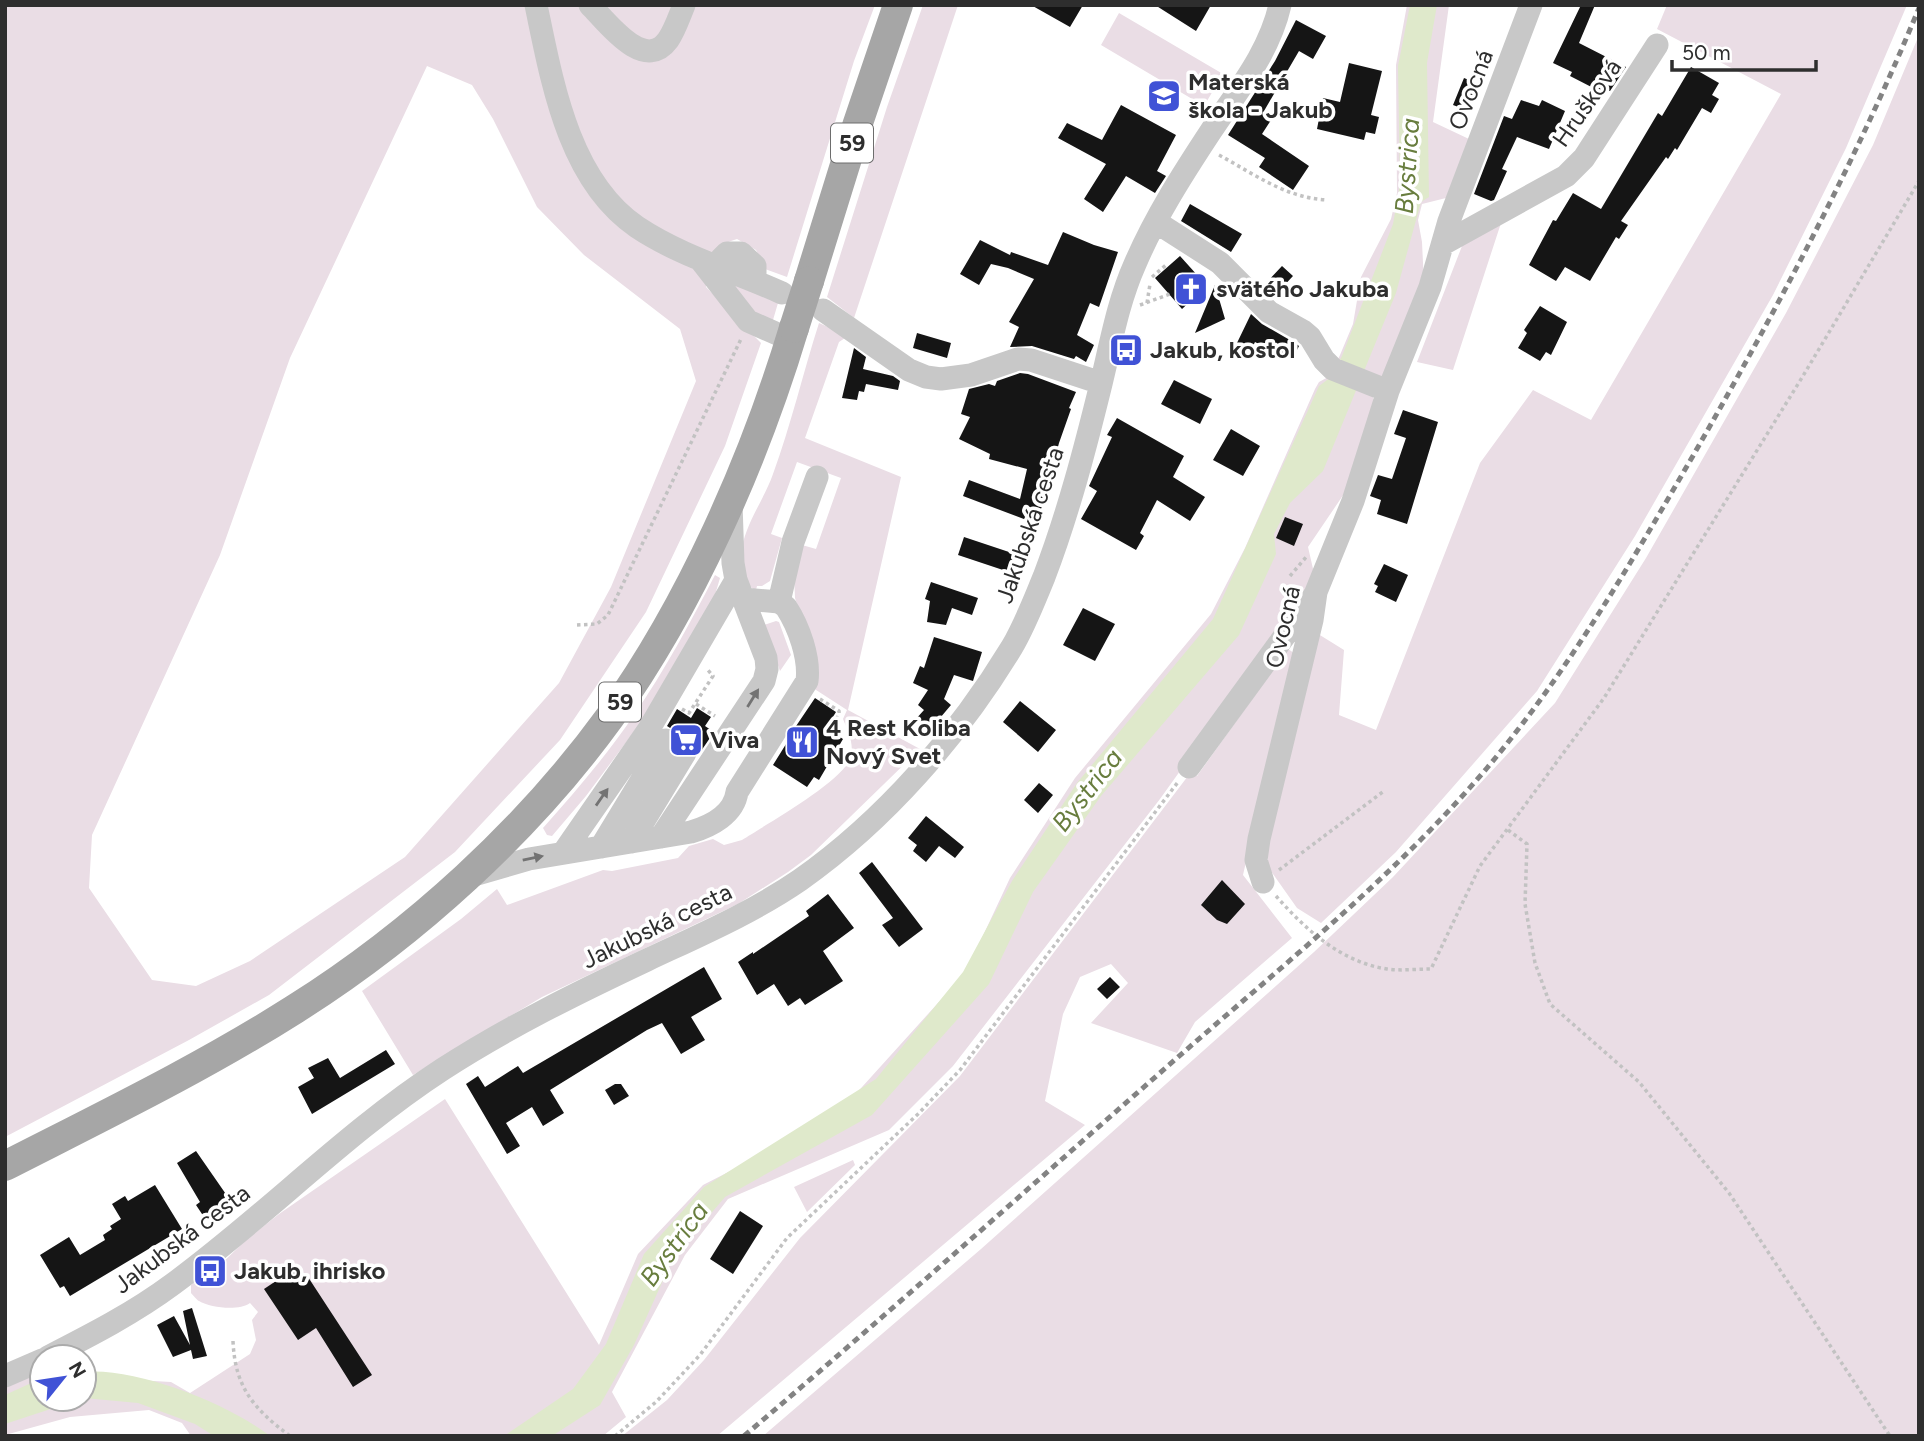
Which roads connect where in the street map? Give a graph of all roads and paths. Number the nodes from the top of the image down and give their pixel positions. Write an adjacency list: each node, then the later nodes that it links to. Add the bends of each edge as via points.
1 (536, 5): 13 (street, via 565,124 599,189 639,229)
2 (590, 5): 3 (street, via 632,47 643,51 661,47 668,40)
3 (684, 5)
4 (898, 5): 15 (main road, 59)
5 (1280, 5): 8 (street, Jakubská cesta, via 1267,44)
6 (1531, 5): 12 (street, Ovocná)
7 (1657, 46): 12 (street, Hrušková, via 1584,158 1566,176)
8 (1202, 145): 10 (path, via 1288,193); 11 (street, Jakubská cesta)
9 (1919, 181): 36 (path, via 1604,698)
10 (1327, 201)
11 (1156, 222): 20 (street, Jakubská cesta, via 1121,299); 21 (street, via 1220,263 1269,312 1303,331 1333,369)
12 (1443, 244): 21 (street, Ovocná)
13 (710, 265): 15 (street); 18 (street)
14 (1167, 267): 16 (path, via 1151,278 1147,303)
15 (796, 287): 19 (main road, 59, bridge)
16 (1170, 295)
17 (823, 310): 20 (street, via 926,377 971,375 1018,359)
18 (748, 321): 19 (street); 27 (path, via 608,615 597,624)
19 (793, 334): 23 (main road, 59)
20 (1101, 383): 45 (street, Jakubská cesta, via 1070,502 1016,640 971,710 867,824 800,880 740,916 590,987 442,1069 382,1112 169,1287)
21 (1388, 391): 25 (street, Ovocná, via 1353,502)
22 (817, 477): 26 (street, via 793,542)
23 (731, 499): 24 (street, via 733,563); 41 (main road, 59, via 669,622 609,718 542,800)
24 (740, 590): 26 (street); 32 (street); 33 (street, one-way to 24, via 764,681 767,669)
25 (1317, 592): 34 (street); 42 (street, Ovocná, via 1259,839 1256,860)
26 (779, 602): 37 (street, via 791,614 803,648 807,681 728,811 712,824)
27 (577, 625)
28 (815, 696): 31 (path, via 839,711)
29 (695, 704): 30 (path)
30 (721, 723)
31 (831, 727)
32 (667, 741): 33 (street); 38 (street); 39 (street); 40 (street, one-way to 32)
33 (707, 767): 37 (street)
34 (1189, 767): 49 (path, via 960,1070 787,1238 700,1355 656,1402)
35 (1384, 791): 42 (path)
36 (1508, 830): 42 (path, via 1480,866 1431,969 1387,969 1338,953); 50 (path, via 1527,844 1525,904 1535,963 1550,1004 1639,1082 1729,1193)
37 (661, 837): 38 (street)
38 (631, 842): 39 (street)
39 (601, 847): 40 (street)
40 (563, 853): 41 (street, one-way to 40)
41 (467, 877): 43 (main road, 59, via 298,1007)
42 (1263, 882)
43 (5, 1166)
44 (233, 1341): 48 (path, via 234,1364 248,1396)
45 (75, 1343)
46 (28, 1366): 47 (street)
47 (5, 1376)
48 (290, 1436)
49 (615, 1436)
50 (1890, 1436)

